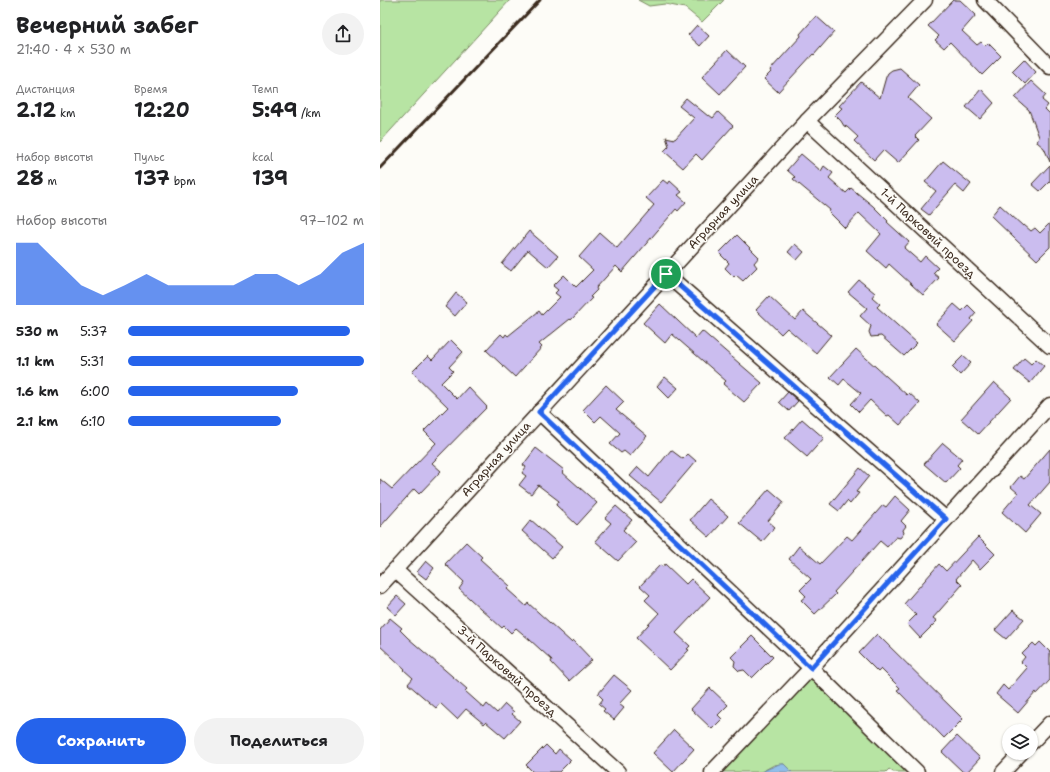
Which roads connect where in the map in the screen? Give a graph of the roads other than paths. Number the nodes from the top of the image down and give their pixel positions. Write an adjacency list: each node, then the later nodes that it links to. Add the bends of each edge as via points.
1 (925, 0): 4 (street, Аграрная улица)
2 (985, 0): 3 (street)
3 (1050, 67)
4 (807, 121): 5 (street, Аграрная улица); 6 (street, 1-й Парковый проезд)
5 (666, 274): 8 (street, Аграрная улица); 9 (street)
6 (1050, 346)
7 (1050, 405): 9 (street)
8 (539, 412): 10 (street, Аграрная улица); 12 (street)
9 (946, 519): 12 (street)
10 (396, 570): 11 (street, Аграрная улица); 16 (street, 3-й Парковый проезд)
11 (380, 586)
12 (811, 668): 17 (street); 18 (street)
13 (1050, 723): 14 (street)
14 (1038, 736)
15 (1014, 760): 19 (street)
16 (618, 772)
17 (712, 772)
18 (917, 772)
19 (1003, 772)

